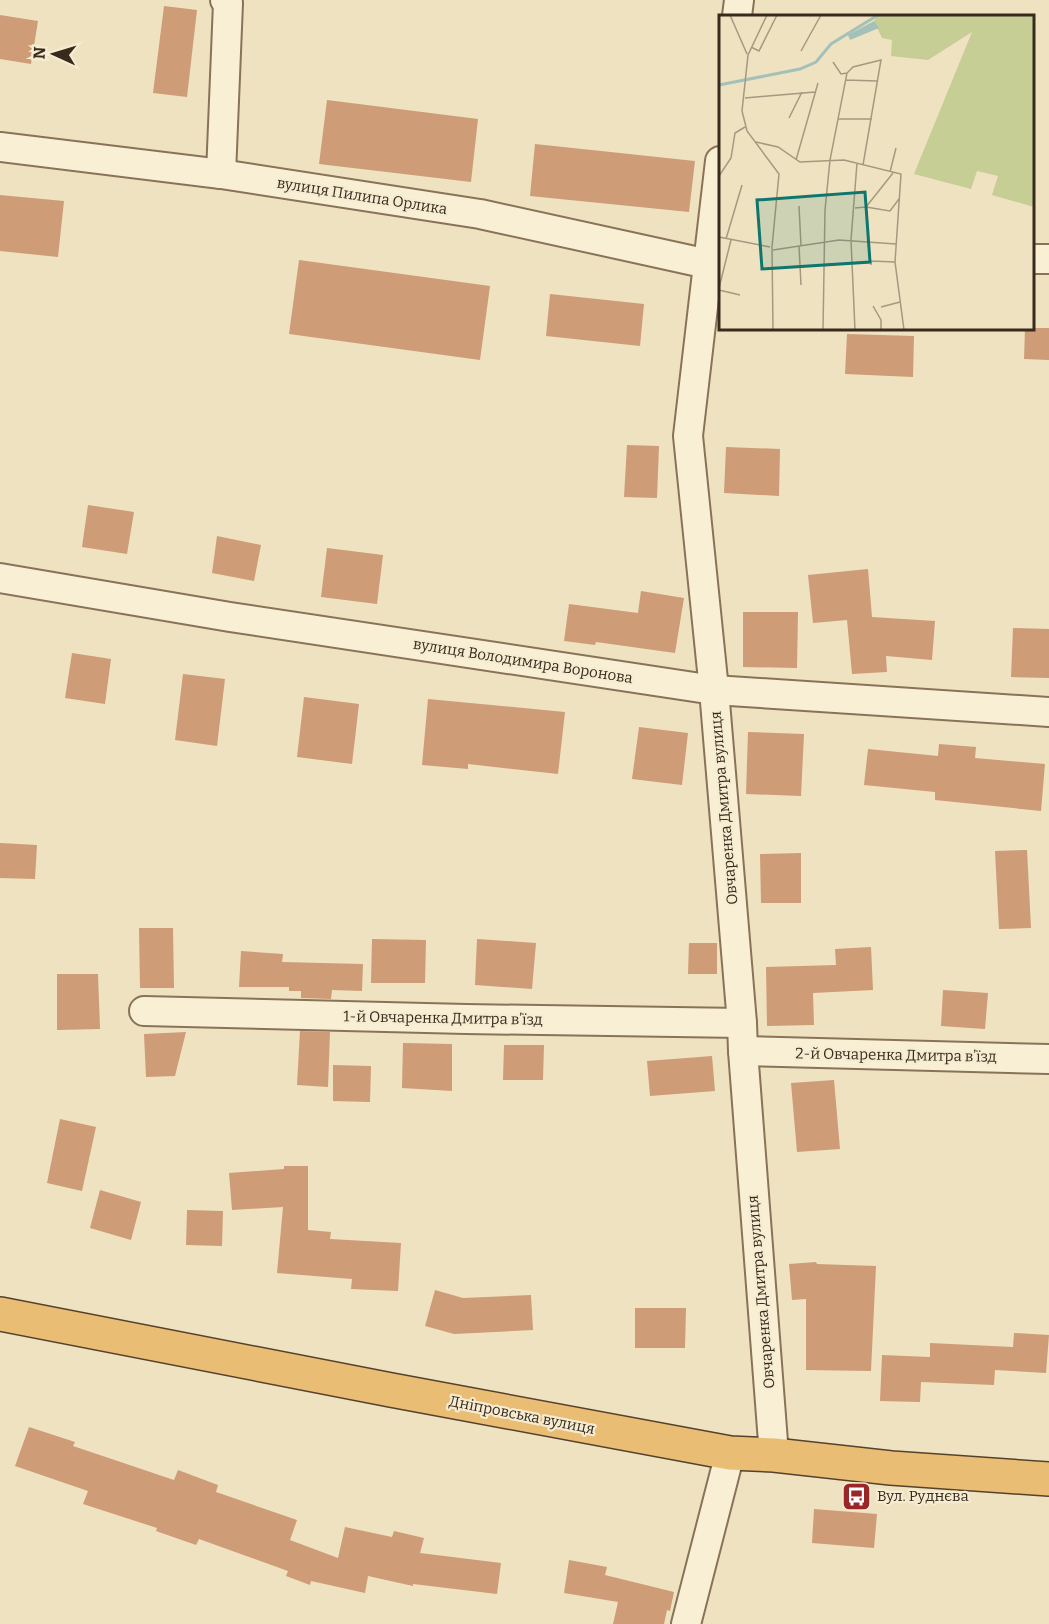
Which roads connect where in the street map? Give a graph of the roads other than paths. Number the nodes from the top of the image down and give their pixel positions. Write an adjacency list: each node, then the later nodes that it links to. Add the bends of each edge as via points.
1 (739, 0): 3 (street)
2 (227, 1): 5 (street)
3 (737, 15)
4 (0, 147): 5 (street, вулиця Пилипа Орлика)
5 (221, 174): 7 (street, вулиця Пилипа Орлика, via 480,214)
6 (719, 178): 7 (street, Овчаренка Дмитра вулиця)
7 (714, 263): 9 (street, Овчаренка Дмитра вулиця, via 688,436)
8 (0, 578): 9 (street, вулиця Володимира Воронова)
9 (714, 690): 10 (street, вулиця Володимира Воронова); 12 (street, Овчаренка Дмитра вулиця)
10 (1049, 712)
11 (144, 1011): 12 (street, 1-й Овчаренка Дмитра в’їзд)
12 (742, 1023): 13 (street, Овчаренка Дмитра вулиця)
13 (742, 1051): 14 (street, 2-й Овчаренка Дмитра в’їзд); 17 (street, Овчаренка Дмитра вулиця)
14 (1049, 1059)
15 (0, 1314): 16 (highway, Дніпровська вулиця)
16 (730, 1453): 17 (highway, Дніпровська вулиця); 19 (street)
17 (774, 1455): 18 (highway, Дніпровська вулиця)
18 (1049, 1479)
19 (686, 1624)

